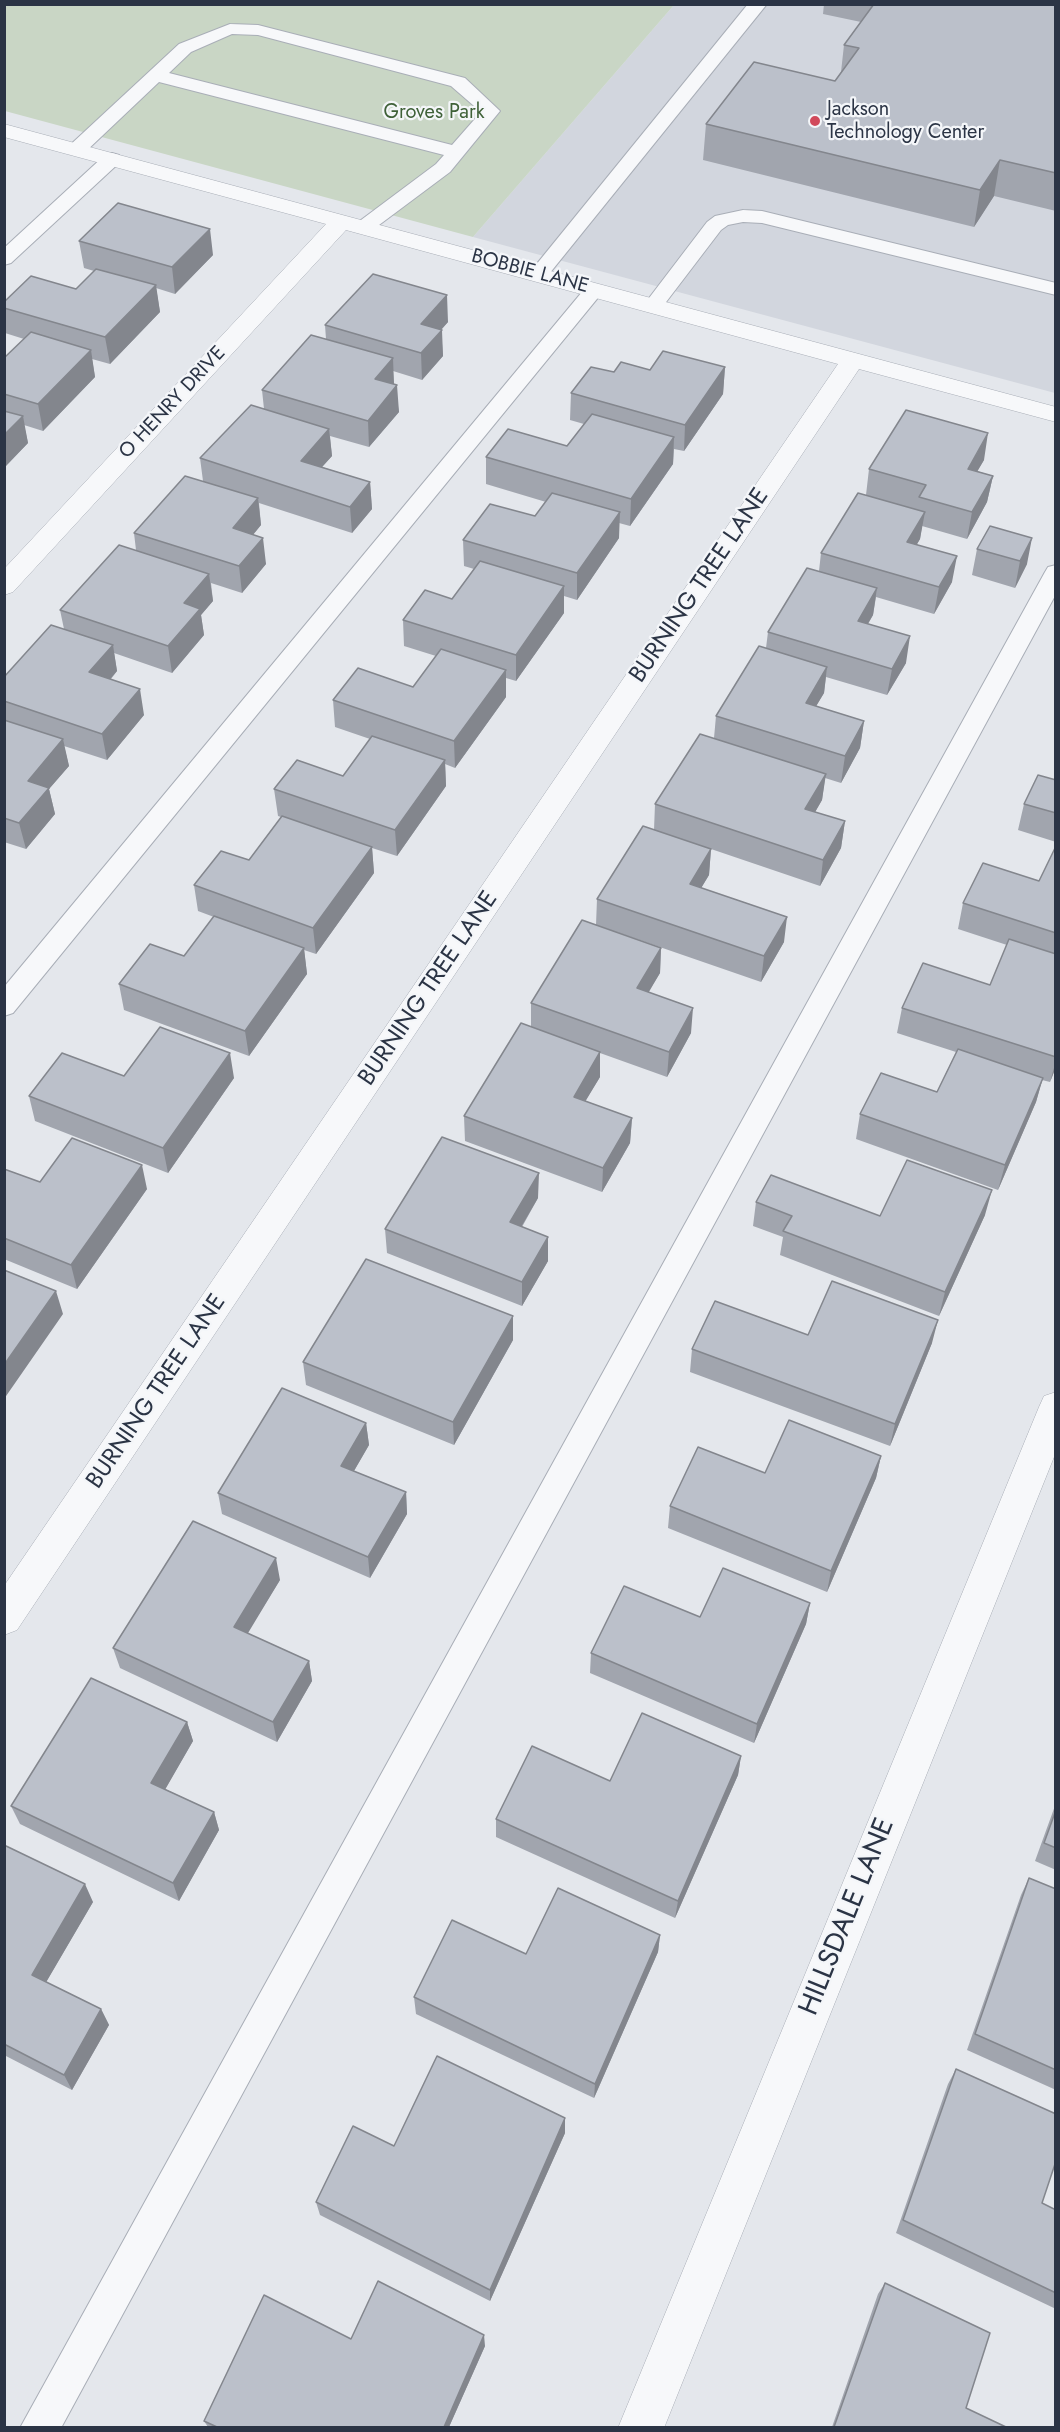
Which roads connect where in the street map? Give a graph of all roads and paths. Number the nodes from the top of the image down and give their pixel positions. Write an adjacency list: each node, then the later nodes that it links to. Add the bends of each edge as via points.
1 (758, 4): 9 (lane)
2 (157, 76): 4 (lane); 5 (lane); 5 (lane, via 185,48 230,29 258,30 458,82 491,111)
3 (4, 130): 4 (street, BOBBIE LANE)
4 (76, 150): 6 (street, BOBBIE LANE)
5 (457, 152): 7 (lane, via 443,168)
6 (112, 159): 7 (street, BOBBIE LANE); 8 (lane)
7 (352, 224): 9 (street, BOBBIE LANE); 16 (street, O HENRY DRIVE)
8 (4, 259)
9 (538, 274): 11 (street, BOBBIE LANE)
10 (1056, 289): 12 (lane, via 762,217 743,216 722,220 714,226)
11 (594, 290): 12 (street, BOBBIE LANE); 17 (lane)
12 (653, 306): 13 (street, BOBBIE LANE)
13 (853, 360): 14 (street, BOBBIE LANE); 19 (street, BURNING TREE LANE)
14 (1056, 415)
15 (1056, 572): 20 (lane)
16 (4, 586)
17 (4, 1006)
18 (1056, 1407): 21 (street, HILLSDALE LANE)
19 (4, 1618)
20 (39, 2427)
21 (641, 2427)

